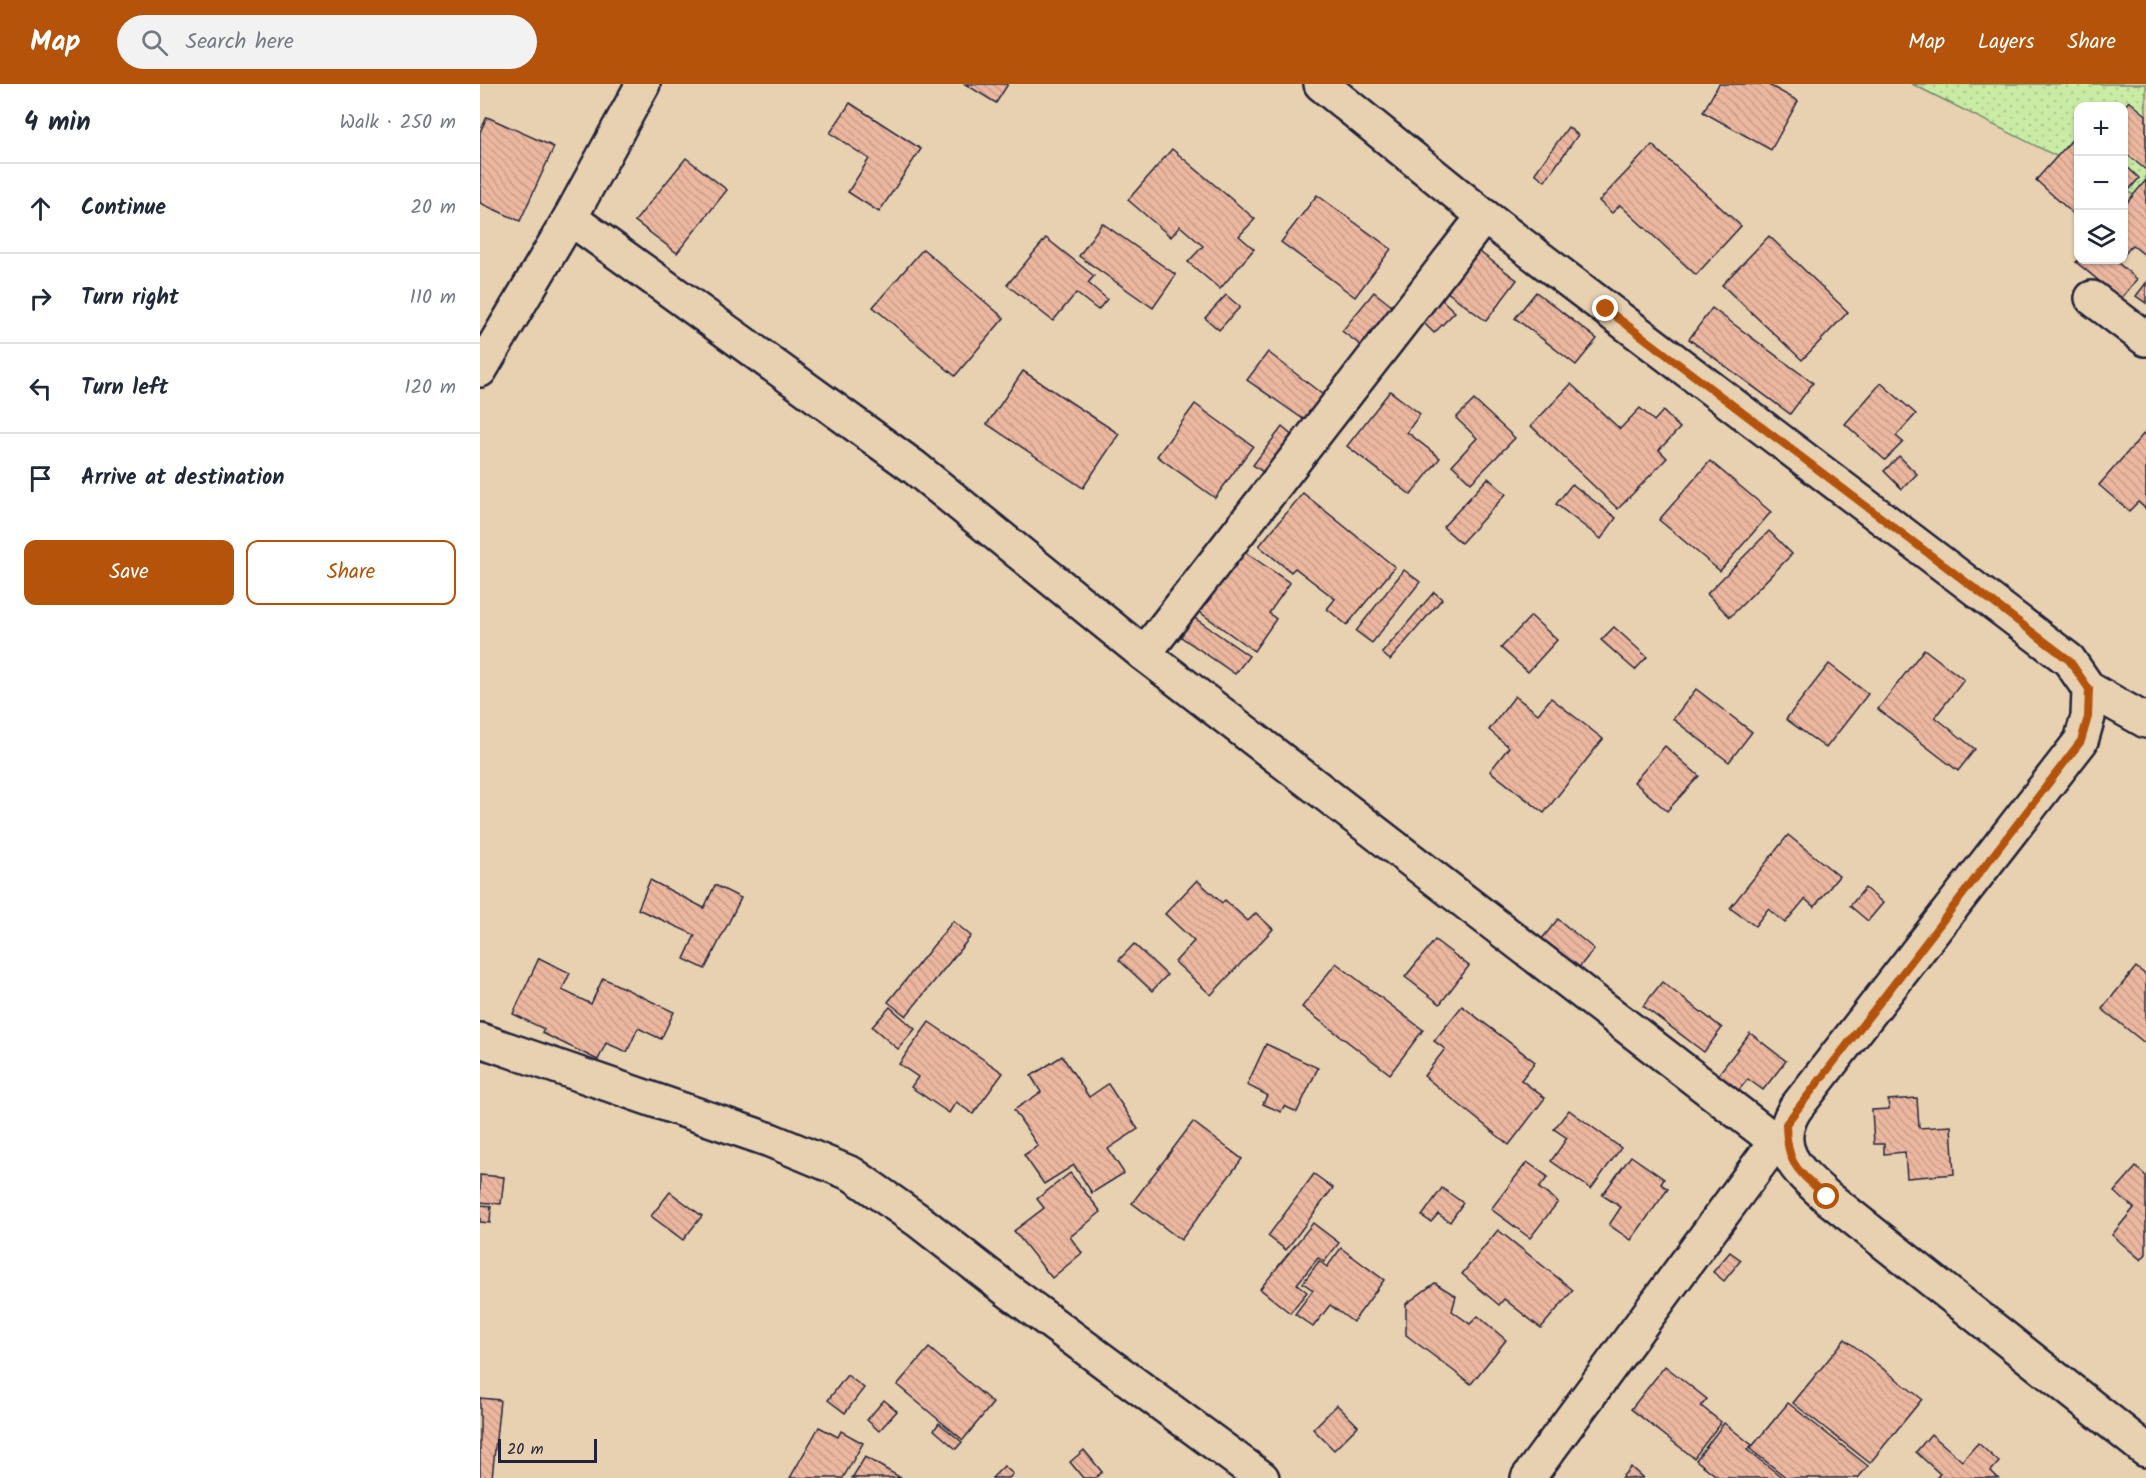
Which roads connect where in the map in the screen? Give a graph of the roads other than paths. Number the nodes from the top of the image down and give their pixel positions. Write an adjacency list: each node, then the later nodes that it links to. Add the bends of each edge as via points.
1 (642, 84): 4 (street)
2 (1321, 84): 3 (street)
3 (1484, 216): 8 (street); 9 (street, via 2069,660)
4 (570, 218): 7 (street); 8 (street, via 914,467)
5 (2092, 298): 6 (street)
6 (2146, 339)
7 (480, 369)
8 (1144, 654): 12 (street)
9 (2089, 689): 10 (street); 12 (street, via 2088,717 2081,741 1795,1108)
10 (2143, 712)
11 (480, 1040): 14 (street, via 770,1140 852,1174)
12 (1781, 1145): 13 (street, via 1797,1171 1827,1197); 15 (street)
13 (2146, 1450)
14 (1262, 1478)
15 (1528, 1478)

